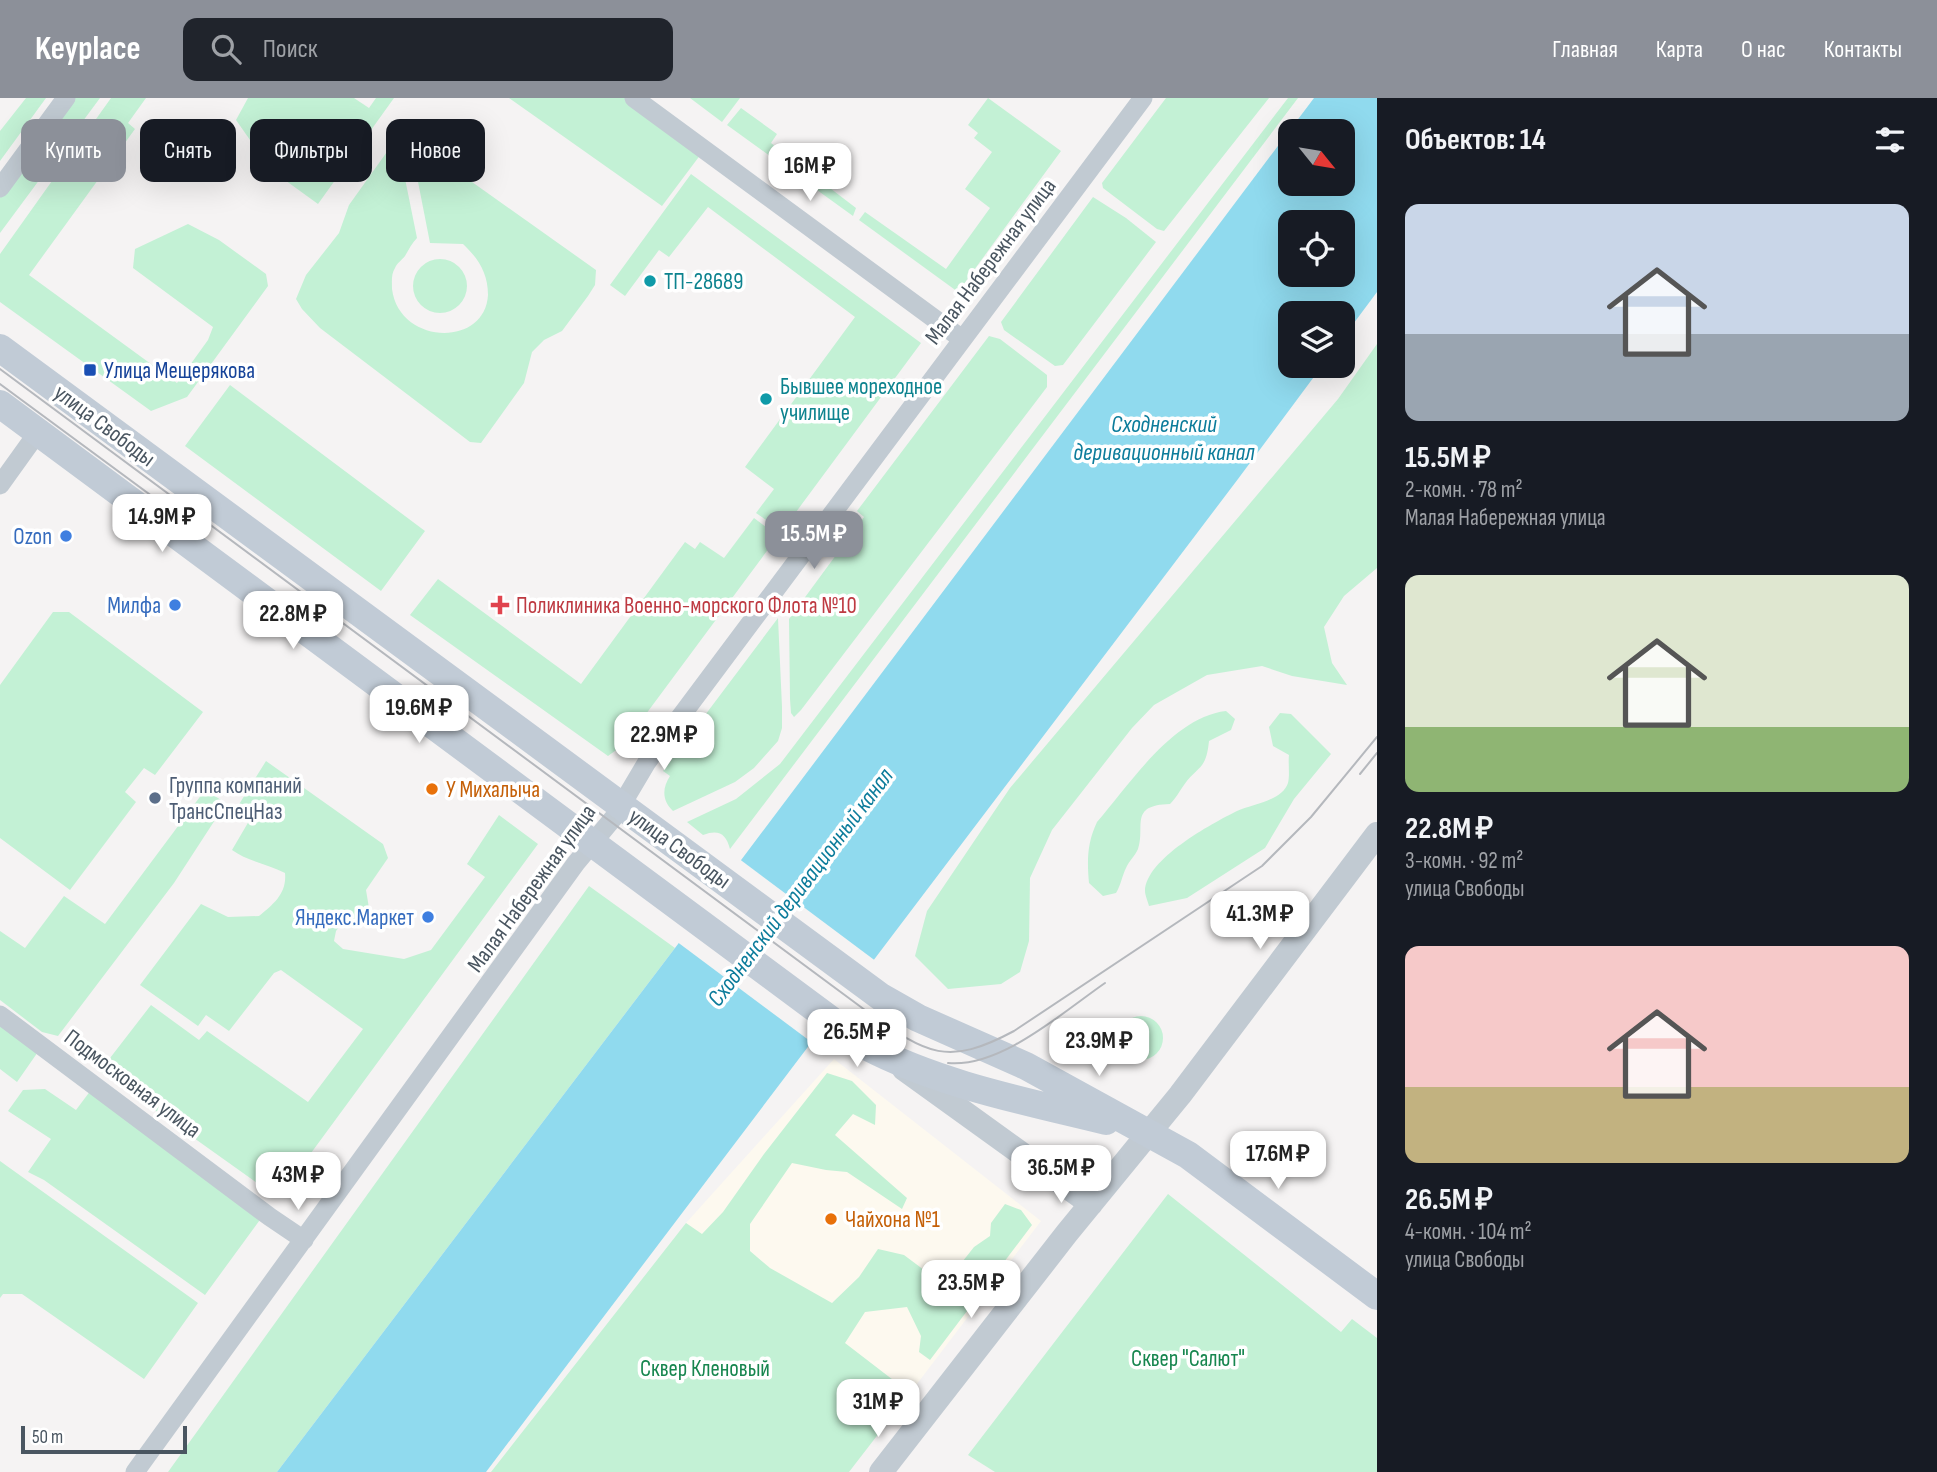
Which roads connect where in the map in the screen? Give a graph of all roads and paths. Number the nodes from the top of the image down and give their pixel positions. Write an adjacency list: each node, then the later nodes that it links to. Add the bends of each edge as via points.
1 (66, 98): 4 (street)
2 (634, 98): 5 (street)
3 (1143, 98): 5 (street, Малая Набережная улица)
4 (0, 188)
5 (962, 340): 10 (street, Малая Набережная улица, via 670,730)
6 (0, 348): 10 (main road, улица Свободы)
7 (0, 404): 8 (main road, улица Свободы)
8 (38, 432): 9 (street); 12 (main road, улица Свободы)
9 (0, 485)
10 (621, 806): 12 (street, Малая Набережная улица); 15 (main road, улица Свободы, via 881,996)
11 (1377, 834): 15 (street)
12 (592, 844): 14 (main road, улица Свободы, via 851,1036); 17 (street, Малая Набережная улица)
13 (0, 1015): 17 (street, Подмосковная улица)
14 (888, 1058): 15 (main road, улица Свободы, via 958,1083); 16 (street, улица Свободы)
15 (1149, 1132): 16 (street); 18 (main road, улица Свободы, via 1188,1155)
16 (1091, 1204): 20 (street)
17 (304, 1240): 19 (street, Малая Набережная улица)
18 (1377, 1296)
19 (135, 1472)
20 (881, 1472)

